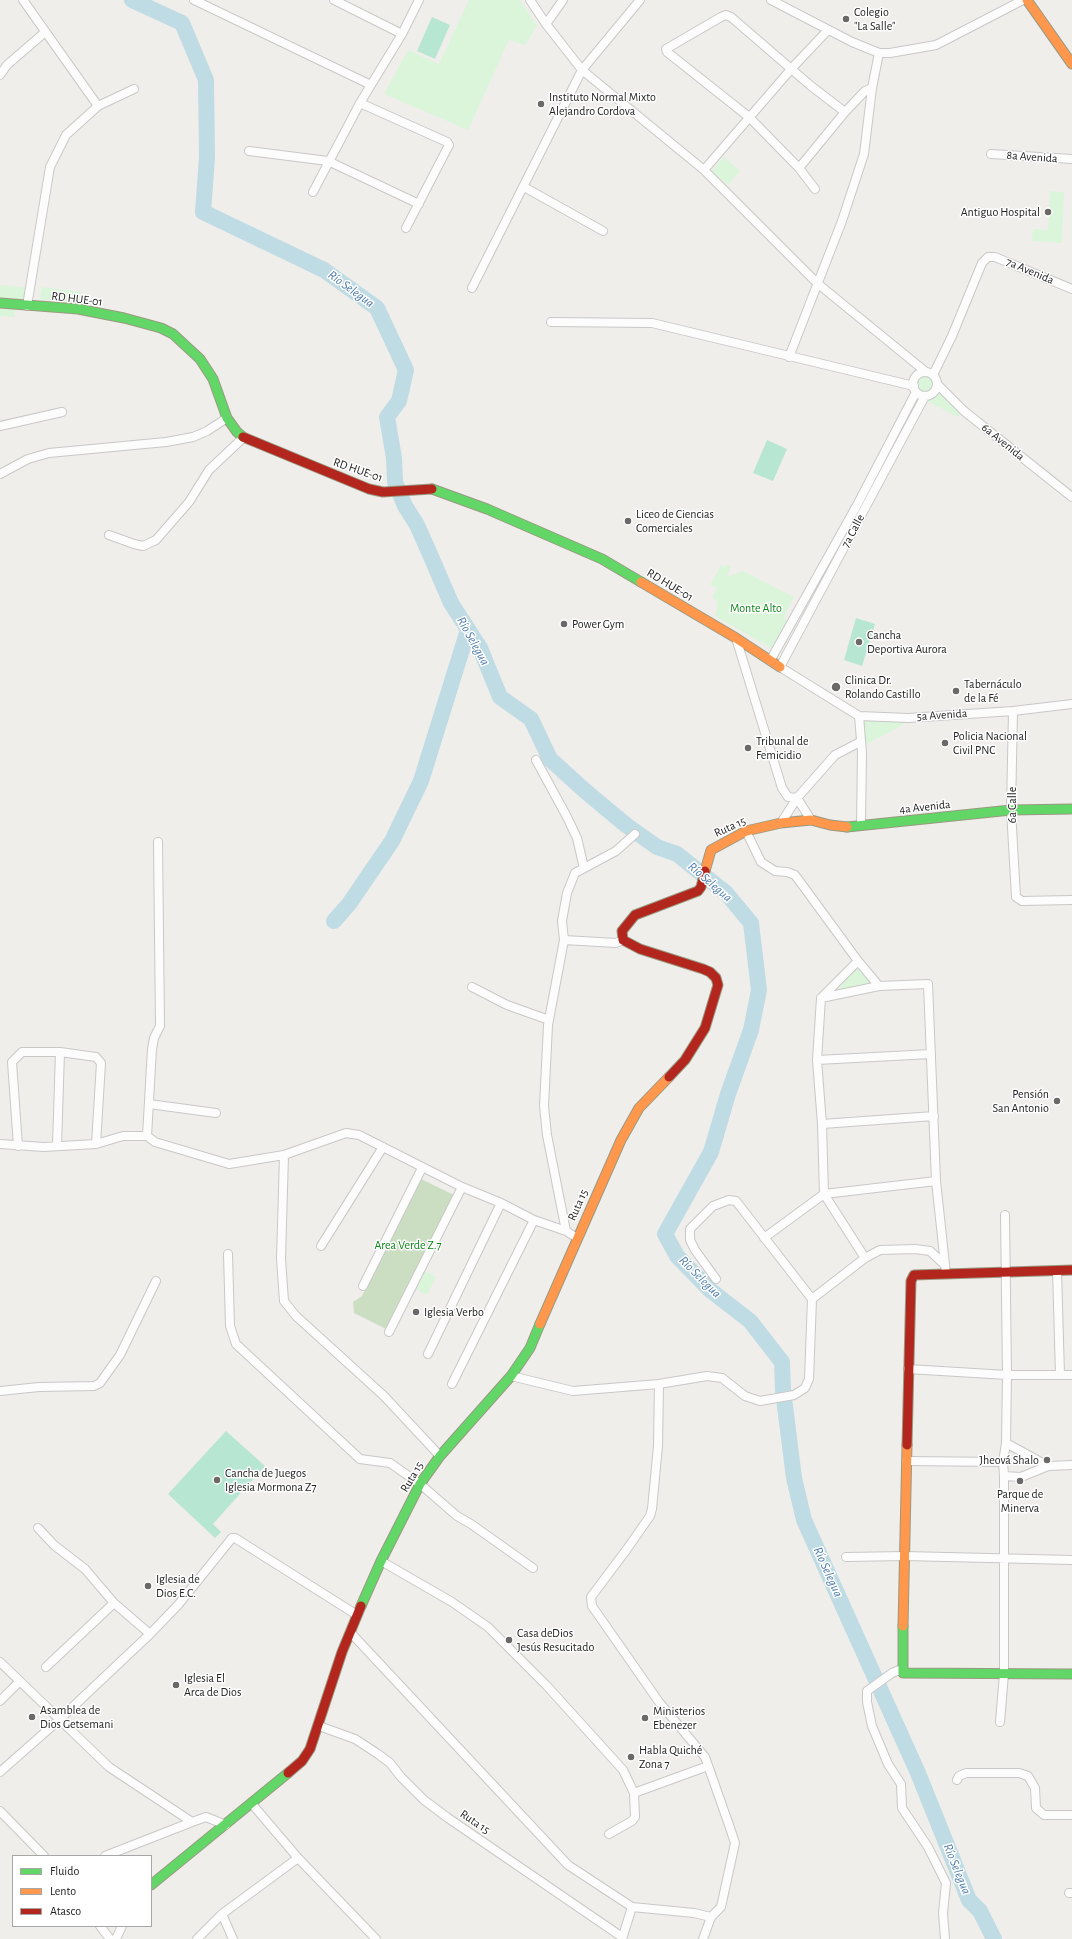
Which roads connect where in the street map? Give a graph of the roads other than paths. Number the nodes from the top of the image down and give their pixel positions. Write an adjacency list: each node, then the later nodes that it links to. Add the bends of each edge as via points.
1 (23, 0): 13 (street)
2 (194, 0): 20 (street)
3 (334, 0): 14 (street)
4 (419, 0): 14 (street)
5 (530, 0): 11 (street)
6 (563, 0): 11 (street)
7 (640, 0): 18 (street)
8 (771, 0): 12 (street)
9 (1023, 0): 15 (street, via 936,45)
10 (1027, 0): 16 (street)
11 (546, 24): 18 (street)
12 (828, 30): 15 (street); 17 (street)
13 (44, 32): 19 (street, via 7,65); 24 (street)
14 (402, 34): 20 (street)
15 (879, 53): 21 (street)
16 (1072, 64)
17 (792, 68): 25 (street); 26 (street); 26 (street, via 731,17 726,16 666,49)
18 (582, 70): 32 (street); 33 (street)
19 (0, 75)
20 (371, 85): 23 (street)
21 (872, 88): 25 (street, via 865,91); 39 (street, via 864,154 842,221)
22 (134, 89): 24 (street)
23 (360, 103): 30 (street); 36 (street, via 449,145)
24 (98, 106): 43 (street, via 66,135 50,167)
25 (845, 112): 31 (street)
26 (749, 117): 31 (street); 32 (street)
27 (249, 151): 30 (street)
28 (991, 154): 29 (street, 8a Avenida)
29 (1072, 159)
30 (328, 161): 35 (street); 36 (street)
31 (799, 168): 34 (street)
32 (704, 170): 39 (street)
33 (524, 187): 38 (street); 40 (street)
34 (815, 189)
35 (313, 192)
36 (419, 204): 37 (street)
37 (406, 228)
38 (603, 231)
39 (817, 283): 45 (street); 46 (street)
40 (472, 288)
41 (1072, 289): 46 (street, 7a Avenida, via 995,257 988,257 982,263 952,336)
42 (0, 304): 43 (street, RD HUE-01)
43 (27, 306): 51 (street, RD HUE-01, via 78,309 124,318 174,334 200,359 213,379)
44 (551, 322): 45 (street, via 652,323)
45 (789, 357): 48 (street)
46 (930, 374): 47 (street); 48 (street, via 917,377)
47 (937, 384): 49 (street, via 934,392); 55 (street, 6a Avenida, via 964,411)
48 (915, 389): 49 (street); 58 (street, 7a Calle, via 856,507)
49 (924, 396): 59 (street, 7a Calle)
50 (62, 412): 52 (street)
51 (227, 418): 53 (street, RD HUE-01); 54 (street, via 193,437 49,453 28,459)
52 (0, 426)
53 (244, 437): 56 (street, via 209,470 189,502 156,540 143,546); 57 (street, RD HUE-01, via 369,489 383,492 431,489 487,509 602,559)
54 (0, 474)
55 (1070, 492)
56 (109, 535)
57 (736, 638): 58 (street, RD HUE-01); 65 (street, via 782,788 788,797)
58 (770, 661): 59 (street, RD HUE-01)
59 (780, 667): 62 (street)
60 (1072, 704): 61 (street, 5a Avenida)
61 (1013, 711): 62 (street, 5a Avenida, via 908,718); 67 (street, 6a Calle)
62 (859, 716): 63 (street)
63 (860, 742): 65 (street, via 834,756); 70 (street)
64 (536, 760): 74 (street, via 568,817)
65 (796, 798): 68 (street); 69 (street)
66 (1072, 809): 67 (street, 4a Avenida)
67 (1011, 810): 70 (street, 4a Avenida); 75 (street, 6a Calle, via 1015,894 1018,899)
68 (811, 820): 69 (street, 4a Avenida); 70 (street, 4a Avenida, via 837,826)
69 (781, 823): 71 (street, Ruta 15)
70 (861, 825)
71 (746, 831): 77 (street, Ruta 15, via 711,850 698,891 635,916 622,932); 78 (street, via 761,862 775,871 795,875)
72 (635, 834): 74 (street, via 616,851)
73 (158, 842): 86 (street, via 160,1026 152,1049)
74 (584, 868): 76 (street, via 575,873 567,893 562,921)
75 (1072, 900)
76 (564, 940): 77 (street, via 616,943); 82 (street)
77 (623, 940): 105 (street, Ruta 15, via 640,949 710,972 718,985 705,1028 685,1060 640,1108 622,1140)
78 (858, 961): 79 (street); 81 (street)
79 (879, 986): 81 (street); 84 (street, via 928,984)
80 (472, 987): 82 (street, via 507,1005)
81 (821, 998): 85 (street)
82 (549, 1020): 104 (street, via 544,1106 547,1135)
83 (60, 1052): 92 (street, via 96,1056 101,1063); 93 (street, via 22,1052 12,1062); 94 (street)
84 (931, 1054): 85 (street); 88 (street)
85 (817, 1060): 89 (street)
86 (149, 1104): 87 (street); 90 (street)
87 (216, 1113)
88 (934, 1116): 89 (street); 98 (street)
89 (822, 1124): 100 (street)
90 (147, 1136): 92 (street, via 123,1136); 96 (street, via 155,1142 228,1164)
91 (0, 1144): 93 (street)
92 (96, 1144): 94 (street)
93 (18, 1146): 94 (street)
94 (57, 1146)
95 (383, 1147): 96 (street, via 359,1135 346,1133); 97 (street); 107 (street)
96 (284, 1155): 130 (street, via 281,1259 284,1301 296,1316 384,1396)
97 (422, 1168): 99 (street); 117 (street)
98 (936, 1181): 100 (street); 110 (street)
99 (462, 1187): 101 (street); 119 (street)
100 (824, 1194): 106 (street); 109 (street)
101 (501, 1203): 103 (street); 120 (street)
102 (1005, 1215): 113 (street)
103 (534, 1220): 104 (street); 126 (street)
104 (566, 1231): 105 (street)
105 (577, 1238): 125 (street, Ruta 15, via 530,1348)
106 (764, 1238): 115 (street, via 736,1201 729,1200 713,1206 690,1229 690,1240); 118 (street)
107 (321, 1246)
108 (228, 1254): 136 (street, via 230,1326 236,1344 360,1459 390,1463)
109 (865, 1258): 110 (street, via 880,1250 915,1249 930,1251); 118 (street)
110 (945, 1264): 114 (street)
111 (1057, 1270): 112 (street); 113 (street); 123 (street)
112 (1072, 1270)
113 (1006, 1273): 114 (street); 122 (street)
114 (946, 1274): 121 (street, via 918,1274 914,1275 911,1281)
115 (716, 1279)
116 (156, 1281): 128 (street, via 120,1355 100,1383 94,1386)
117 (363, 1286)
118 (812, 1299): 127 (street, via 809,1379 805,1388 794,1395 760,1401 745,1396 722,1378 707,1376)
119 (389, 1332)
120 (428, 1354)
121 (908, 1369): 122 (street); 131 (street)
122 (1007, 1375): 123 (street); 129 (street)
123 (1060, 1375): 124 (street)
124 (1072, 1375)
125 (511, 1376): 127 (street, via 573,1391); 130 (street, Ruta 15)
126 (452, 1384)
127 (659, 1384): 158 (street, via 658,1446 650,1516 591,1597 592,1606 659,1702 705,1757)
128 (0, 1391)
129 (1006, 1443): 132 (street); 134 (street)
130 (440, 1456): 136 (street, Ruta 15)
131 (906, 1461): 132 (street); 138 (street)
132 (1003, 1462): 135 (street)
133 (1072, 1465): 134 (street)
134 (1048, 1466): 135 (street, via 1021,1477)
135 (1004, 1476): 140 (street)
136 (420, 1484): 142 (street, Ruta 15); 143 (street, via 457,1516)
137 (38, 1528): 144 (street, via 54,1545 85,1569)
138 (905, 1556): 139 (street); 140 (street); 150 (street)
139 (846, 1557)
140 (1003, 1559): 141 (street); 151 (street)
141 (1072, 1560)
142 (381, 1562): 145 (street, Ruta 15); 161 (street, via 452,1602 488,1627 604,1747 623,1770)
143 (533, 1568)
144 (114, 1603): 147 (street); 149 (street)
145 (356, 1615): 146 (street, Ruta 15); 147 (street, via 232,1538 178,1605)
146 (350, 1632): 157 (street, Ruta 15); 172 (street, via 568,1865)
147 (150, 1634): 155 (street)
148 (0, 1662): 153 (street)
149 (46, 1667)
150 (902, 1669): 151 (street, via 904,1673); 184 (street, via 867,1691 867,1702 872,1726 888,1764 901,1784 902,1808 928,1847 946,1883 943,1913)
151 (1004, 1674): 152 (street); 156 (street)
152 (1072, 1674)
153 (20, 1681): 154 (street); 155 (street)
154 (0, 1701)
155 (60, 1719): 159 (street); 165 (street, via 109,1767)
156 (1000, 1722)
157 (319, 1726): 162 (street, Ruta 15, via 302,1761); 177 (street, Ruta 15, via 356,1739 390,1762 424,1800)
158 (708, 1766): 161 (street); 174 (street, via 735,1843 722,1907)
159 (0, 1772)
160 (957, 1780): 164 (street, via 966,1773 1019,1773 1028,1776 1035,1788 1036,1808 1044,1815)
161 (634, 1792): 167 (street, via 635,1813 632,1821)
162 (252, 1804): 166 (street, Ruta 15); 170 (street)
163 (0, 1811): 168 (street)
164 (1072, 1816)
165 (192, 1822): 166 (street, via 206,1817); 169 (street)
166 (226, 1825): 171 (street, Ruta 15)
167 (609, 1834)
168 (43, 1855)
169 (108, 1855)
170 (298, 1858): 173 (street); 182 (street)
171 (152, 1884)
172 (632, 1907): 174 (street); 177 (street)
173 (222, 1914): 180 (street); 181 (street)
174 (711, 1917): 183 (street)
175 (101, 1927): 178 (street)
176 (122, 1927): 179 (street)
177 (622, 1938)
178 (110, 1939)
179 (116, 1939)
180 (197, 1939)
181 (233, 1939)
182 (376, 1939)
183 (703, 1939)
184 (945, 1939)

